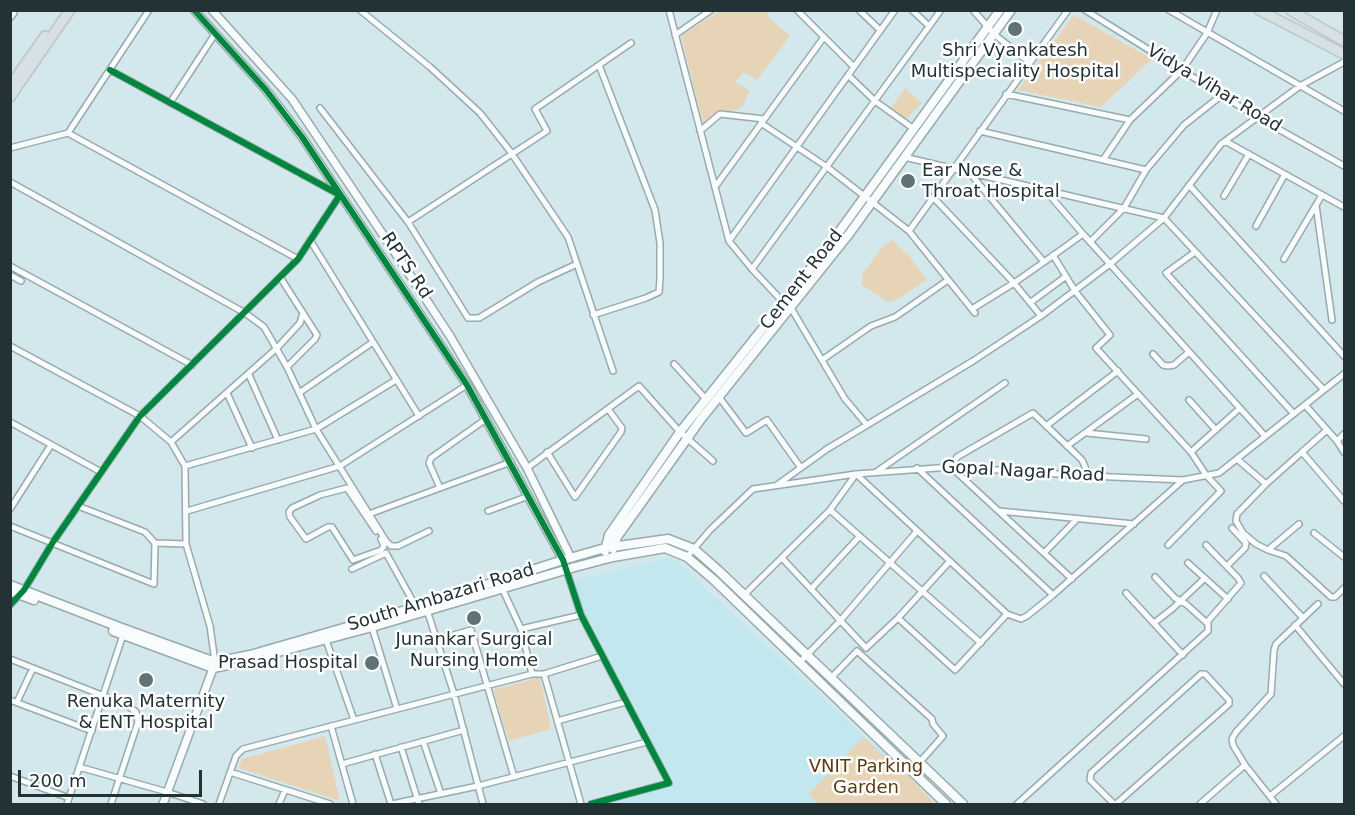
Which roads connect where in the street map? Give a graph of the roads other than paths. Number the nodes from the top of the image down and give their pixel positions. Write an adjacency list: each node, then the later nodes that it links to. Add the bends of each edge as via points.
1 (62, 10): 41 (main road)
2 (70, 10): 45 (main road)
3 (149, 10): 38 (street)
4 (194, 10): 27 (street, RPTS Rd)
5 (212, 10): 173 (street, via 292,99 450,336)
6 (360, 10): 60 (street, via 480,113)
7 (669, 10): 28 (street)
8 (711, 10): 28 (street)
9 (797, 10): 30 (street)
10 (859, 10): 25 (street)
11 (895, 10): 25 (street)
12 (912, 10): 23 (street)
13 (940, 10): 23 (street)
14 (973, 10): 24 (street)
15 (1000, 10): 24 (main road, Cement Road)
16 (1011, 10): 29 (main road, Cement Road)
17 (1068, 10): 34 (street)
18 (1085, 10): 39 (street, Vidya Vihar Road)
19 (1169, 10): 26 (street)
20 (1218, 10): 26 (street)
21 (1259, 10): 33 (main road)
22 (1290, 10): 31 (main road)
23 (929, 26): 46 (street)
24 (988, 27): 29 (street); 53 (main road, Cement Road)
25 (880, 30): 37 (street)
26 (1207, 33): 39 (street); 42 (street)
27 (215, 34): 47 (street); 74 (street, RPTS Rd, via 266,90)
28 (675, 35): 54 (street)
29 (994, 35): 34 (street); 62 (main road, Cement Road)
30 (824, 37): 37 (street); 52 (street)
31 (1344, 41)
32 (631, 43): 36 (street)
33 (1344, 54)
34 (1029, 62): 43 (street)
35 (1344, 62): 42 (street)
36 (598, 65): 60 (street, via 535,109 547,131); 110 (street, via 655,210 660,279 659,292)
37 (854, 67): 40 (street)
38 (110, 70): 47 (street); 56 (street)
39 (1182, 70): 44 (street, Vidya Vihar Road); 51 (street)
40 (848, 75): 46 (street); 59 (street)
41 (10, 86)
42 (1300, 86): 49 (street); 50 (street)
43 (1006, 94): 51 (street); 55 (street)
44 (1222, 95): 50 (street, Vidya Vihar Road); 67 (street, via 1184,125)
45 (10, 97)
46 (875, 101): 53 (street); 65 (street)
47 (170, 103): 74 (street)
48 (320, 108): 83 (street)
49 (1344, 111)
50 (1257, 117): 57 (street); 64 (street, Vidya Vihar Road)
51 (1130, 120): 63 (street)
52 (763, 121): 54 (street, via 720,114); 59 (street); 72 (street)
53 (914, 129): 78 (main road, Cement Road)
54 (700, 131): 72 (street)
55 (980, 131): 63 (street); 66 (street)
56 (69, 133): 58 (street); 92 (street)
57 (1225, 141): 61 (street); 71 (street)
58 (10, 148)
59 (796, 148): 65 (street); 88 (street)
60 (512, 154): 83 (street); 95 (street, via 568,237)
61 (1249, 154): 69 (street); 76 (street)
62 (904, 157): 66 (street); 78 (main road, Cement Road)
63 (1103, 160): 67 (street)
64 (1344, 166)
65 (827, 167): 78 (street); 98 (street)
66 (954, 168): 68 (street); 77 (street)
67 (1146, 170): 81 (street)
68 (968, 171): 73 (street); 94 (street)
69 (1285, 174): 75 (street); 84 (street)
70 (10, 182): 108 (street)
71 (1189, 185): 82 (street); 118 (street)
72 (715, 187): 88 (street)
73 (1044, 189): 81 (street); 86 (street)
74 (340, 195): 87 (street); 129 (street, RPTS Rd)
75 (1322, 195): 79 (street); 80 (street)
76 (1224, 196)
77 (933, 197): 85 (street); 104 (street)
78 (868, 199): 85 (street); 107 (main road, Cement Road)
79 (1316, 205): 93 (street); 112 (street)
80 (1344, 207)
81 (1124, 208): 82 (street); 89 (street)
82 (1164, 218): 90 (street); 96 (street)
83 (408, 222): 95 (street, via 468,318 479,318 538,282)
84 (1256, 226)
85 (909, 231): 102 (street)
86 (1083, 234): 89 (street); 91 (street)
87 (310, 240): 92 (street); 113 (street)
88 (729, 241): 98 (street)
89 (1090, 242): 96 (street)
90 (1196, 252): 130 (street); 140 (street, via 1166,273)
91 (1053, 255): 94 (street); 101 (street)
92 (298, 259): 100 (street)
93 (1284, 259)
94 (1044, 262): 104 (street)
95 (577, 264): 110 (street)
96 (1110, 264): 105 (street); 116 (street)
97 (10, 266): 121 (street)
98 (752, 269): 107 (street)
99 (10, 275): 103 (street)
100 (280, 277): 108 (street); 109 (street)
101 (1065, 277): 105 (street); 106 (street)
102 (948, 280): 104 (street, via 974,311); 119 (street)
103 (21, 281)
104 (1014, 283): 106 (street)
105 (1075, 291): 111 (street); 124 (street, via 1110,335 1096,348)
106 (1031, 302): 111 (street)
107 (788, 305): 119 (street); 134 (main road, Cement Road); 135 (main road, Cement Road)
108 (245, 313): 115 (street, via 264,327); 121 (street)
109 (303, 313): 115 (street, via 300,323); 122 (street, via 317,335)
110 (593, 315): 123 (street)
111 (1041, 316): 145 (street)
112 (1332, 320)
113 (373, 342): 127 (street); 132 (street)
114 (10, 346): 141 (street)
115 (277, 348): 122 (street); 126 (street)
116 (1189, 352): 117 (street, via 1168,366); 139 (street)
117 (1153, 354)
118 (1344, 356)
119 (822, 360): 145 (street, via 844,399)
120 (674, 364): 135 (street)
121 (192, 365): 141 (street)
122 (287, 367): 132 (street)
123 (614, 371)
124 (1118, 371): 133 (street); 146 (street)
125 (1344, 374): 130 (street, Gopal Nagar Road)
126 (249, 375): 131 (street); 157 (street)
127 (396, 380): 142 (street); 147 (street)
128 (1005, 383): 177 (street)
129 (467, 385): 142 (street); 143 (street, RPTS Rd)
130 (1324, 390): 137 (street, Gopal Nagar Road)
131 (227, 393): 159 (street); 162 (street)
132 (299, 393): 147 (street)
133 (1138, 394): 152 (street); 164 (street)
134 (719, 397): 155 (main road, Cement Road); 174 (street, via 746,434 767,420)
135 (705, 398): 150 (main road, Cement Road)
136 (1189, 400): 148 (street)
137 (1305, 405): 140 (street, Gopal Nagar Road); 149 (street)
138 (608, 408): 150 (street, via 639,386); 163 (street); 163 (street, via 621,432 575,497)
139 (1240, 408): 148 (street); 154 (street)
140 (1294, 414): 154 (street, Gopal Nagar Road)
141 (140, 416): 159 (street); 176 (street)
142 (419, 416): 171 (street)
143 (486, 419): 169 (street, RPTS Rd); 184 (street, via 431,458 429,463)
144 (13, 424): 151 (street); 160 (street)
145 (867, 425): 174 (street)
146 (1046, 426): 161 (street); 172 (street, via 1033,413 957,457)
147 (316, 429): 157 (street); 171 (street)
148 (1216, 430): 164 (street)
149 (1327, 430): 158 (street); 166 (street)
150 (680, 432): 155 (street); 209 (main road, Cement Road, via 609,534)
151 (10, 433)
152 (1087, 433): 156 (street); 161 (street)
153 (1344, 434): 158 (street)
154 (1265, 436): 167 (street, Gopal Nagar Road)
155 (687, 438): 168 (street); 209 (main road, Cement Road)
156 (1146, 439)
157 (278, 440): 162 (street)
158 (1336, 441): 165 (street)
159 (171, 442): 170 (street)
160 (51, 445): 176 (street); 189 (street)
161 (1067, 446): 179 (street, via 1082,460)
162 (252, 448): 170 (street)
163 (547, 452): 173 (street)
164 (1191, 452): 180 (street)
165 (1344, 452)
166 (1302, 453): 182 (street); 187 (street)
167 (1237, 459): 180 (street, Gopal Nagar Road, via 1219,473); 182 (street)
168 (713, 461)
169 (511, 462): 184 (street); 186 (street, RPTS Rd); 194 (street)
170 (185, 466): 191 (street)
171 (340, 466): 185 (street); 191 (street)
172 (951, 467): 175 (street, Gopal Nagar Road); 179 (street, Gopal Nagar Road); 193 (street)
173 (527, 468): 217 (street)
174 (801, 468): 183 (street)
175 (917, 468): 177 (street, Gopal Nagar Road); 237 (street)
176 (101, 472): 188 (street)
177 (875, 473): 178 (street, Gopal Nagar Road)
178 (856, 474): 183 (street, Gopal Nagar Road); 190 (street); 201 (street)
179 (1089, 476): 181 (street, Gopal Nagar Road)
180 (1206, 476): 181 (street, Gopal Nagar Road); 207 (street, via 1221,493)
181 (1183, 480): 196 (street)
182 (1266, 484): 211 (street, via 1237,514 1236,521 1243,533)
183 (776, 486): 210 (street, Gopal Nagar Road, via 753,489)
184 (440, 488): 194 (street)
185 (352, 490): 194 (street); 194 (street, via 320,495 292,508 290,517 306,538 332,527 353,560 384,546)
186 (529, 496): 192 (street); 217 (street, RPTS Rd)
187 (1344, 501)
188 (78, 506): 204 (street); 205 (street, via 145,532)
189 (10, 509)
190 (830, 510): 203 (street); 216 (street)
191 (187, 511): 206 (street)
192 (488, 511)
193 (999, 511): 195 (street); 212 (street)
194 (368, 515): 200 (street, via 391,546)
195 (1077, 519): 196 (street); 212 (street)
196 (1134, 524): 227 (street)
197 (1299, 524): 211 (street)
198 (10, 525): 204 (street)
199 (1232, 528): 221 (street, via 1246,543)
200 (429, 531)
201 (917, 531): 218 (street); 219 (street)
202 (1314, 532): 214 (street)
203 (860, 536): 219 (street); 231 (street)
204 (53, 542): 205 (street, via 154,584); 233 (street)
205 (155, 543): 206 (street)
206 (186, 544): 263 (street, via 210,626)
207 (1168, 545)
208 (1206, 545): 221 (street)
209 (609, 547): 210 (main road, South Ambazari Road, via 668,539); 215 (main road); 217 (main road, South Ambazari Road)
210 (694, 549): 213 (street, Gopal Nagar Road); 236 (main road, South Ambazari Road)
211 (1268, 550): 230 (street, via 1286,556 1331,597)
212 (1044, 553): 227 (street)
213 (687, 557): 215 (main road, South Ambazari Road, via 665,548); 262 (main road)
214 (1344, 557)
215 (609, 558): 223 (main road, South Ambazari Road)
216 (782, 558): 231 (street); 236 (street)
217 (567, 559): 223 (street); 243 (main road, South Ambazari Road)
218 (950, 561): 234 (street); 244 (street)
219 (890, 562): 234 (street); 248 (street)
220 (1188, 563): 226 (street)
221 (1227, 566): 238 (street, via 1241,584)
222 (352, 568): 242 (street, via 386,553)
223 (567, 570): 229 (main road, South Ambazari Road); 245 (street)
224 (1264, 576): 247 (street)
225 (1155, 577): 239 (street)
226 (1205, 578): 238 (street); 239 (street)
227 (1072, 579): 237 (street)
228 (10, 585): 233 (main road)
229 (501, 588): 243 (main road, South Ambazari Road); 253 (street)
230 (1344, 588)
231 (811, 589): 248 (street)
232 (10, 591): 233 (main road)
233 (22, 592): 241 (street); 254 (main road); 263 (main road)
234 (923, 592): 246 (street); 257 (street)
235 (1126, 593): 249 (street)
236 (744, 595): 258 (main road, South Ambazari Road)
237 (1053, 595): 244 (street, via 1021,619)
238 (1228, 599): 250 (street)
239 (1181, 601): 249 (street); 250 (street)
240 (1318, 604): 247 (street)
241 (10, 605)
242 (416, 607): 243 (main road, South Ambazari Road); 263 (main road, South Ambazari Road)
243 (426, 607): 252 (main road, South Ambazari Road); 256 (street)
244 (1007, 614): 257 (street)
245 (581, 615): 253 (street); 260 (street)
246 (898, 618): 248 (street, via 866,648); 257 (street, via 955,670)
247 (1303, 618): 251 (street)
248 (840, 621): 258 (street)
249 (1154, 623): 259 (street)
250 (1207, 623): 259 (street, via 1208,631)
251 (1295, 625): 268 (street); 288 (street, via 1276,644 1272,694 1234,735 1233,745)
252 (372, 627): 255 (main road, South Ambazari Road); 274 (street)
253 (521, 629): 265 (street)
254 (123, 635): 263 (main road); 271 (street)
255 (326, 640): 263 (main road, South Ambazari Road); 275 (street)
256 (436, 640): 269 (street, via 471,630); 270 (street)
257 (981, 643)
258 (807, 655): 262 (street); 267 (main road, South Ambazari Road)
259 (1183, 655): 314 (street)
260 (602, 656): 266 (street); 273 (street)
261 (10, 659): 264 (street)
262 (800, 662): 312 (main road)
263 (214, 665): 296 (street)
264 (33, 668): 271 (street); 272 (street)
265 (532, 674): 266 (street); 269 (street)
266 (544, 674): 276 (street)
267 (831, 678): 286 (main road, South Ambazari Road); 286 (street, via 857,651 932,719 943,736)
268 (1344, 684)
269 (488, 685): 270 (street); 292 (street)
270 (454, 694): 274 (street); 278 (street)
271 (103, 696): 279 (street); 293 (street, via 136,712 138,722)
272 (14, 701): 279 (street)
273 (626, 702): 276 (street); 282 (street)
274 (397, 709): 275 (street)
275 (354, 720): 277 (street)
276 (557, 721): 285 (street)
277 (331, 726): 287 (street); 290 (street, via 243,749)
278 (464, 730): 281 (street); 294 (street)
279 (92, 731): 289 (street)
280 (1344, 736): 298 (street)
281 (423, 741): 283 (street); 297 (street)
282 (648, 742): 285 (street); 311 (street, via 669,783)
283 (401, 747): 284 (street); 300 (street)
284 (375, 754): 287 (street); 308 (street)
285 (568, 763): 292 (street); 310 (street)
286 (919, 763): 313 (main road, South Ambazari Road)
287 (342, 764): 307 (street)
288 (1245, 765): 298 (street); 316 (street)
289 (79, 768): 293 (street); 299 (street)
290 (230, 772): 295 (street); 304 (street)
291 (10, 776): 299 (street)
292 (514, 777): 294 (street)
293 (120, 779): 296 (street); 301 (street)
294 (478, 786): 297 (street); 309 (street)
295 (285, 790): 305 (street); 306 (street)
296 (167, 792): 302 (street); 303 (street)
297 (441, 794): 300 (street)
298 (1270, 796): 317 (street)
299 (68, 801)
300 (418, 802): 308 (street)
301 (111, 804)
302 (163, 804)
303 (203, 804)
304 (219, 804)
305 (279, 804)
306 (330, 804)
307 (353, 804)
308 (392, 804)
309 (483, 804)
310 (581, 804)
311 (591, 804)
312 (946, 804)
313 (963, 804)
314 (1017, 804)
315 (1115, 804): 315 (street, via 1229,704 1205,674 1089,775)
316 (1200, 804)
317 (1276, 804)

